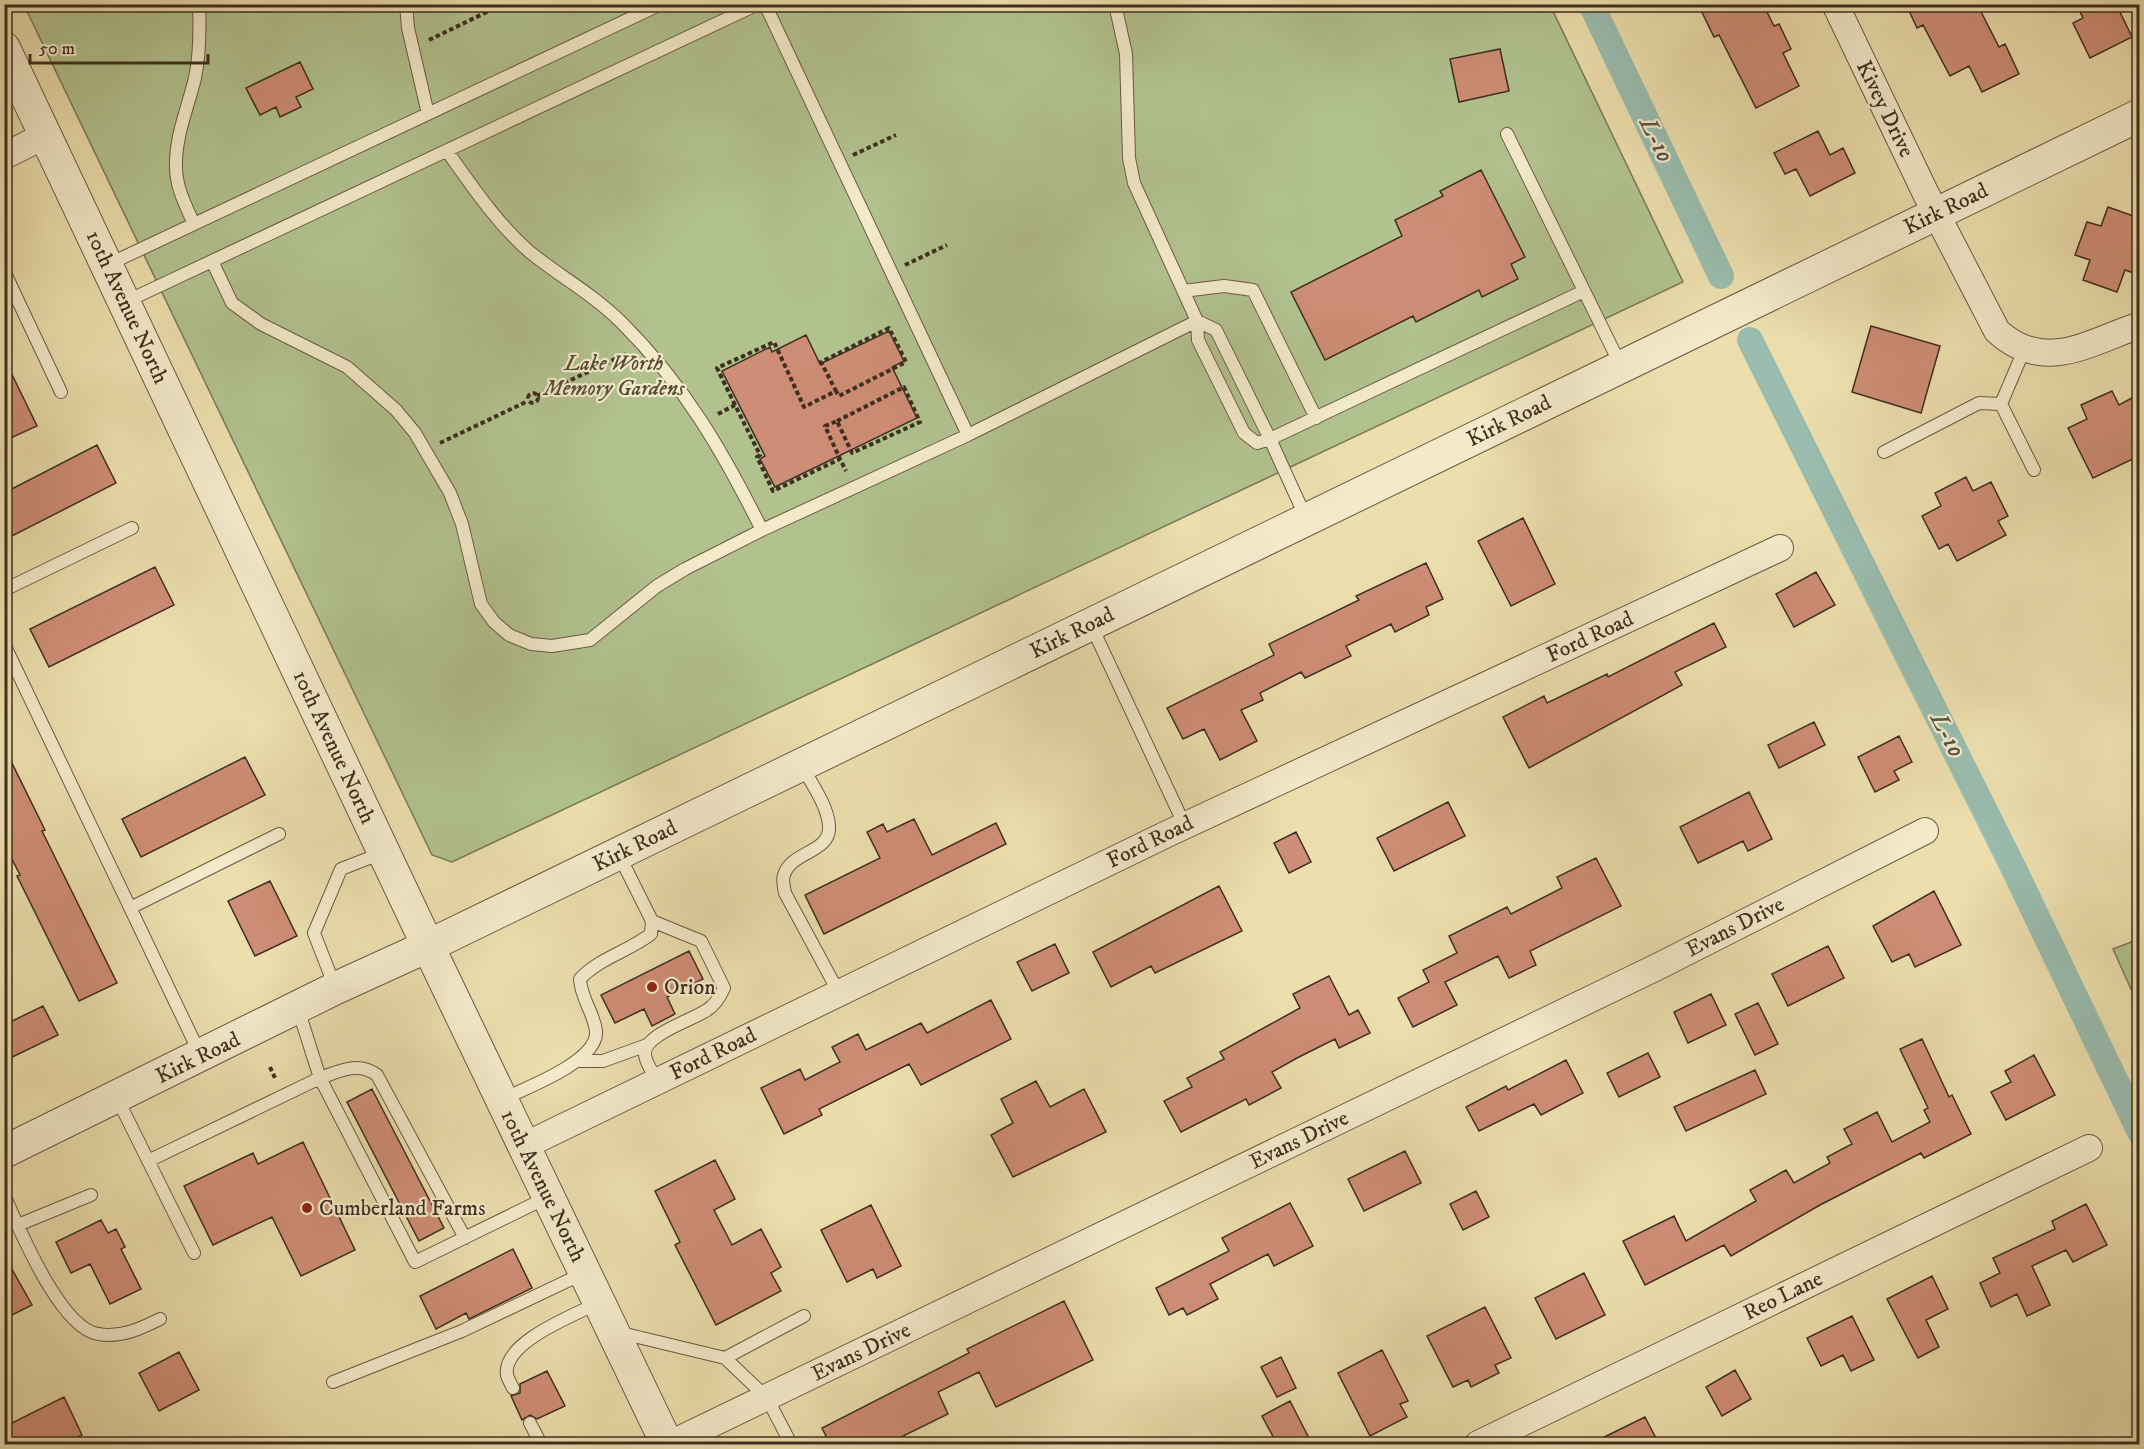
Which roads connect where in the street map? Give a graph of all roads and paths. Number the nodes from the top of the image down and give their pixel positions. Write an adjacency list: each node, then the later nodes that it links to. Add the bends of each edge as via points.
1 (199, 4): 20 (lane, via 195,78 182,123 176,168 180,191)
2 (406, 4): 10 (lane)
3 (662, 4): 11 (lane)
4 (758, 4): 16 (lane)
5 (765, 4): 18 (lane)
6 (1115, 4): 26 (lane, via 1126,54 1129,158 1134,183)
7 (1835, 4): 19 (street, Kivey Drive)
8 (495, 8): 10 (path)
9 (4, 48): 14 (street, 10th Avenue North)
10 (412, 48): 11 (lane)
11 (428, 114): 20 (lane)
12 (2139, 115): 19 (street, Kirk Road)
13 (1507, 134): 27 (lane)
14 (46, 135): 17 (street); 23 (street, 10th Avenue North)
15 (896, 135): 18 (path)
16 (447, 151): 22 (lane); 31 (lane, via 480,197 530,252 603,304)
17 (4, 156)
18 (839, 162): 25 (lane)
19 (1937, 213): 32 (street, Kivey Drive, via 1988,317 2009,342); 33 (street, Kirk Road)
20 (195, 224): 23 (lane)
21 (947, 244): 25 (path)
22 (212, 261): 28 (lane); 43 (lane, via 232,303 261,324 347,367 396,410)
23 (107, 265): 28 (street, 10th Avenue North)
24 (4, 271): 35 (lane)
25 (891, 272): 41 (lane)
26 (1183, 291): 29 (lane); 38 (lane, via 1224,286 1253,290)
27 (1584, 291): 33 (lane); 38 (lane)
28 (125, 302): 59 (street, 10th Avenue North)
29 (1197, 321): 41 (lane); 42 (lane, via 1216,330); 42 (lane, via 1198,340 1245,432 1257,442)
30 (2139, 325): 32 (street, via 2058,354)
31 (643, 345): 39 (lane); 43 (path, via 537,396 531,393 528,401)
32 (2024, 350): 36 (lane)
33 (1621, 367): 48 (street, Kirk Road)
34 (836, 391): 34 (path, via 838,396 906,362 889,328 821,362); 37 (path, via 804,407 774,342 717,368)
35 (61, 392)
36 (2001, 404): 44 (lane, via 1979,403); 46 (lane)
37 (735, 405): 39 (path); 45 (path, via 773,491)
38 (1316, 418): 42 (lane)
39 (703, 420): 50 (lane)
40 (837, 421): 40 (path, via 852,453 920,422 904,387); 45 (path, via 825,426)
41 (968, 435): 47 (lane)
42 (1270, 439): 48 (lane)
43 (426, 450): 50 (lane, via 462,524 481,604 509,635 531,644 552,646 590,640 657,586)
44 (1884, 452)
45 (840, 459): 47 (path)
46 (2034, 470)
47 (854, 488): 50 (lane)
48 (1307, 519): 53 (street, Kirk Road)
49 (132, 528): 52 (lane)
50 (762, 530)
51 (1780, 548): 56 (street, Ford Road)
52 (4, 590)
53 (1091, 624): 55 (street, Kirk Road); 56 (lane)
54 (4, 644): 61 (lane)
55 (801, 765): 60 (street, Kirk Road); 65 (lane, via 830,827 824,843 792,862 783,875 785,893)
56 (1185, 826): 65 (street, Ford Road)
57 (1925, 831): 94 (street, Evans Drive, via 1657,967)
58 (279, 834): 61 (lane)
59 (384, 852): 63 (street, 10th Avenue North); 64 (lane, via 341,869 314,933)
60 (618, 854): 62 (lane); 63 (street, Kirk Road)
61 (130, 908): 68 (lane)
62 (652, 921): 67 (lane, via 701,941 724,988 708,1010); 69 (lane, via 651,934 638,945 587,971 580,979 581,993 595,1021 597,1035)
63 (428, 946): 64 (street, Kirk Road); 75 (street, 10th Avenue North)
64 (336, 988): 66 (street, Kirk Road)
65 (839, 993): 72 (street, Ford Road)
66 (298, 1009): 68 (street, Kirk Road); 71 (lane)
67 (648, 1044): 69 (lane, via 603,1061); 72 (lane, via 645,1055)
68 (201, 1057): 74 (street, Kirk Road)
69 (580, 1060): 75 (lane)
70 (270, 1067): 73 (path)
71 (320, 1078): 79 (lane); 84 (lane, via 358,1066 377,1075); 84 (lane, via 415,1262)
72 (657, 1081): 76 (street, Ford Road)
73 (278, 1084)
74 (117, 1098): 78 (street, Kirk Road); 79 (lane)
75 (501, 1100): 76 (street, 10th Avenue North)
76 (524, 1146): 82 (street, 10th Avenue North)
77 (2089, 1148): 99 (street, Reo Lane)
78 (4, 1152)
79 (148, 1161): 85 (lane)
80 (4, 1195): 83 (lane)
81 (91, 1195): 83 (lane)
82 (548, 1197): 84 (lane); 86 (street, 10th Avenue North)
83 (18, 1225): 89 (lane, via 63,1307 86,1330 97,1334 129,1333)
84 (465, 1238)
85 (194, 1253)
86 (585, 1273): 87 (street, 10th Avenue North); 92 (lane, via 462,1331)
87 (599, 1302): 90 (street, 10th Avenue North); 93 (lane, via 528,1338 508,1366)
88 (804, 1316): 91 (lane)
89 (160, 1319)
90 (613, 1331): 91 (lane); 97 (street, 10th Avenue North)
91 (725, 1358): 94 (lane)
92 (333, 1382)
93 (513, 1388)
94 (766, 1398): 97 (street, Evans Drive); 98 (lane)
95 (530, 1423): 96 (lane)
96 (541, 1444)
97 (669, 1444)
98 (790, 1444)
99 (1478, 1444)

